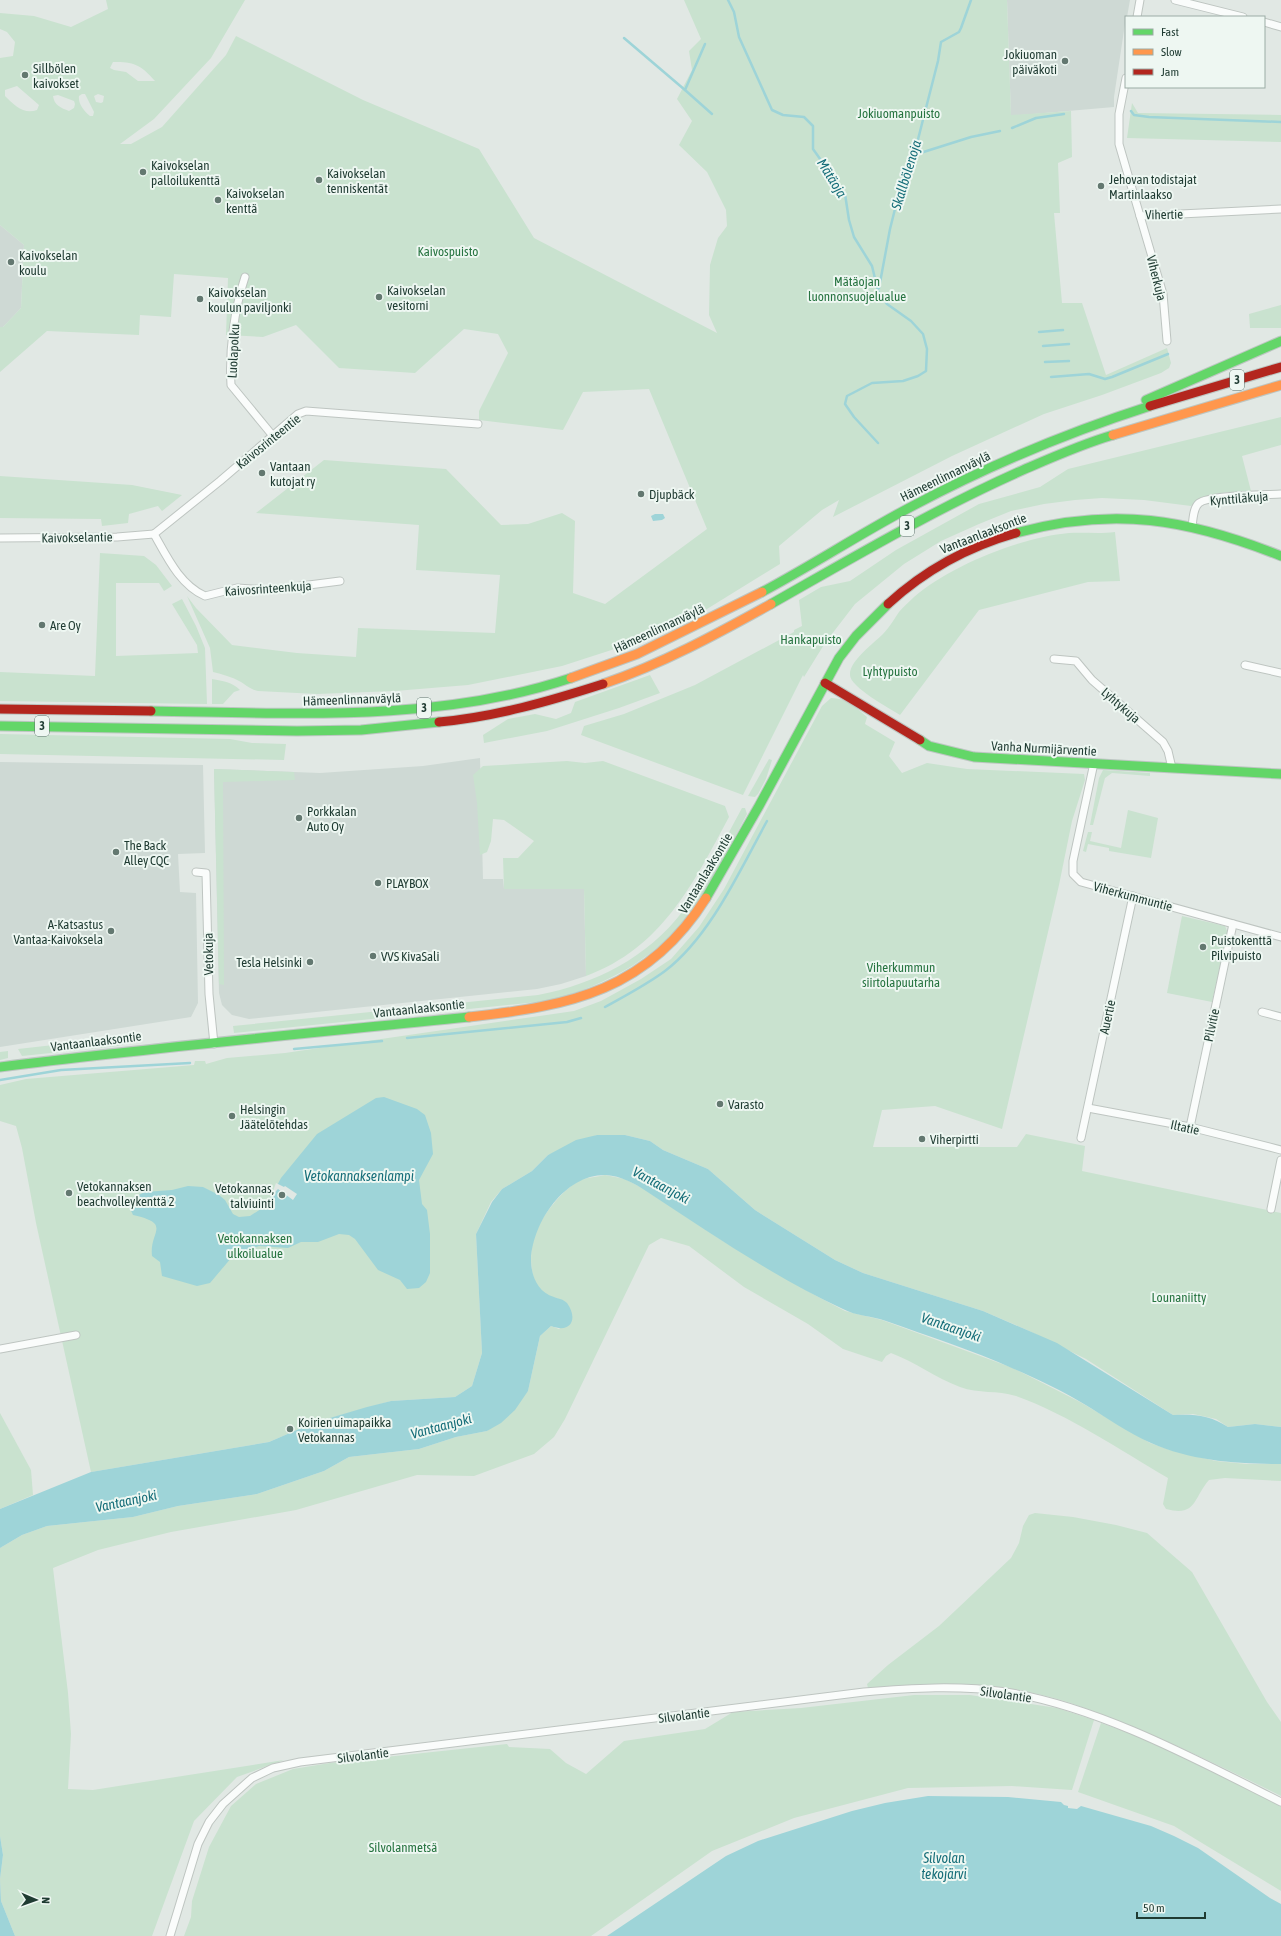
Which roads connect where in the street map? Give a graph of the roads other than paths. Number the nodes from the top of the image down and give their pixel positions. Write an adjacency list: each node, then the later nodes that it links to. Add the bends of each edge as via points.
1 (1140, 0): 3 (street)
2 (1175, 0): 4 (street)
3 (1137, 16)
4 (1239, 16)
5 (1265, 22): 6 (street)
6 (1281, 27)
7 (1125, 83): 9 (street, Vihertie, via 1119,114 1119,144)
8 (1281, 209): 9 (street, Vihertie)
9 (1140, 216): 11 (street, Viherkuja, via 1163,294)
10 (245, 277): 17 (street, Luolapolku, via 234,327 231,385)
11 (1167, 341)
12 (1281, 341): 16 (main road)
13 (1281, 368): 16 (main road, Hämeenlinnanväylä / 3, via 1192,392)
14 (1281, 385): 29 (main road, 3, via 1085,443 1002,479 913,523 734,625 667,658 614,680 548,702 463,720 361,730)
15 (478, 424): 17 (street, Kaivosrinteentie, via 306,412 298,414)
16 (1077, 431): 28 (main road, Hämeenlinnanväylä / 3, via 997,465 907,509 818,561 669,639 606,667 542,686 462,703 412,710 358,713)
17 (273, 436): 20 (street, Kaivosrinteentie)
18 (1281, 494): 19 (street, Kynttiläkuja, via 1211,498 1198,503)
19 (1192, 526): 22 (main road, Vantaanlaaksontie); 27 (main road, Vantaanlaaksontie, via 1156,520 1114,518 1072,521 1038,526 1006,535 975,548 939,565 885,607 845,649)
20 (154, 534): 21 (street, Kaivokselantie, via 117,537); 23 (street, Kaivosrinteenkuja, via 180,576 193,589 205,596 237,588 270,590)
21 (0, 538)
22 (1281, 556)
23 (340, 580)
24 (1054, 659): 31 (street, Lyhtykuja, via 1076,661 1092,680 1163,742)
25 (1245, 665): 26 (street)
26 (1281, 673)
27 (825, 683): 30 (main road, Vanha Nurmijärventie, via 929,746 942,750 974,757); 39 (main road, Vantaanlaaksontie, via 760,805 692,922 663,951 622,980 563,1004)
28 (0, 709)
29 (0, 726)
30 (1094, 763): 31 (main road, Vanha Nurmijärventie); 34 (street, Viherkummuntie, via 1073,861 1073,874 1080,882 1088,885)
31 (1172, 768): 32 (main road, Vanha Nurmijärventie)
32 (1281, 774)
33 (196, 872): 39 (street, Vetokuja, via 206,873 209,994)
34 (1133, 896): 35 (street, Viherkummuntie); 41 (street, Auertie)
35 (1233, 924): 36 (street, Viherkummuntie); 42 (street, Pilvitie)
36 (1281, 937)
37 (1262, 1012): 38 (street)
38 (1281, 1017)
39 (214, 1044): 40 (main road, Vantaanlaaksontie, via 143,1049)
40 (0, 1067)
41 (1088, 1108): 42 (street, Iltatie); 43 (street, Auertie)
42 (1190, 1127): 44 (street, Iltatie)
43 (1081, 1138)
44 (1281, 1150)
45 (1281, 1160): 46 (street)
46 (1271, 1209)
47 (76, 1335): 48 (street)
48 (0, 1349)
49 (1281, 1802): 50 (street, Silvolantie, via 1189,1756 1100,1718 1059,1704 1006,1692 977,1690 917,1688 856,1693 300,1762 273,1768 252,1778 239,1788 209,1822 198,1844)
50 (170, 1936)

